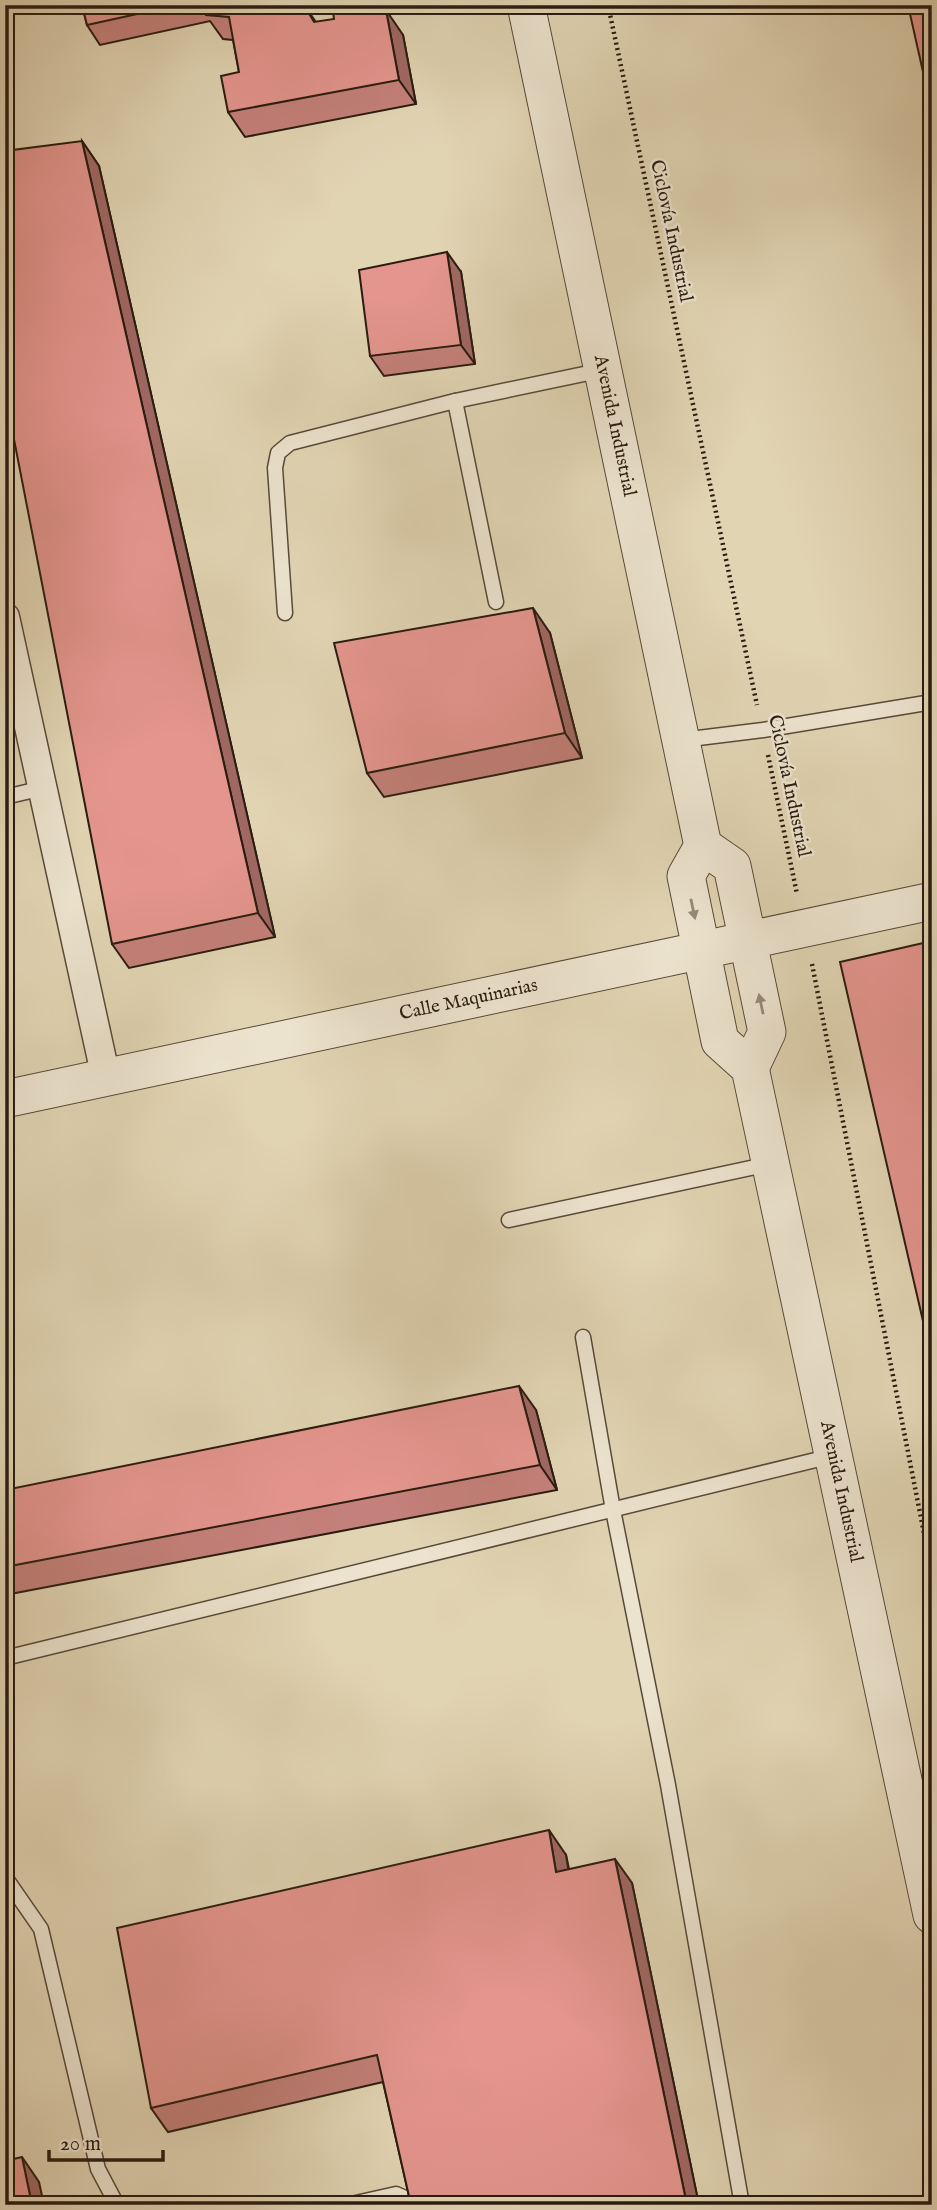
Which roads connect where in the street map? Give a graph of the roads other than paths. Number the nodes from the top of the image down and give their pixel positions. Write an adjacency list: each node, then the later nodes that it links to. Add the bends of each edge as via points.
1 (526, 5): 2 (street, Avenida Industrial)
2 (603, 370): 3 (lane); 8 (street, Avenida Industrial)
3 (455, 401): 4 (lane); 5 (lane, via 290,443 278,453 275,468)
4 (496, 602)
5 (285, 613)
6 (5, 617): 9 (street)
7 (932, 702): 8 (lane)
8 (681, 740): 11 (street, Avenida Industrial)
9 (43, 789): 10 (lane); 16 (street)
10 (5, 797)
11 (703, 846): 13 (street, via 732,866); 14 (street, one-way to 14, via 686,876)
12 (932, 901): 13 (street, Calle Maquinarias)
13 (748, 941): 14 (street, Calle Maquinarias); 15 (street, one-way to 13, via 767,1032)
14 (701, 951): 15 (street, via 720,1041); 16 (street, Calle Maquinarias)
15 (750, 1068): 18 (street, Avenida Industrial)
16 (106, 1078): 17 (street, Calle Maquinarias)
17 (5, 1099)
18 (770, 1164): 19 (lane); 21 (street, Avenida Industrial)
19 (509, 1220)
20 (583, 1337): 22 (lane)
21 (833, 1456): 22 (lane); 24 (street, Avenida Industrial)
22 (612, 1510): 23 (lane); 30 (lane, via 668,1786)
23 (5, 1658)
24 (927, 1874): 26 (street, Avenida Industrial)
25 (5, 1877): 27 (lane, via 40,1928 98,2169)
26 (932, 1915)
27 (117, 2205)
28 (347, 2205): 29 (lane, via 396,2194)
29 (406, 2205)
30 (742, 2205)

